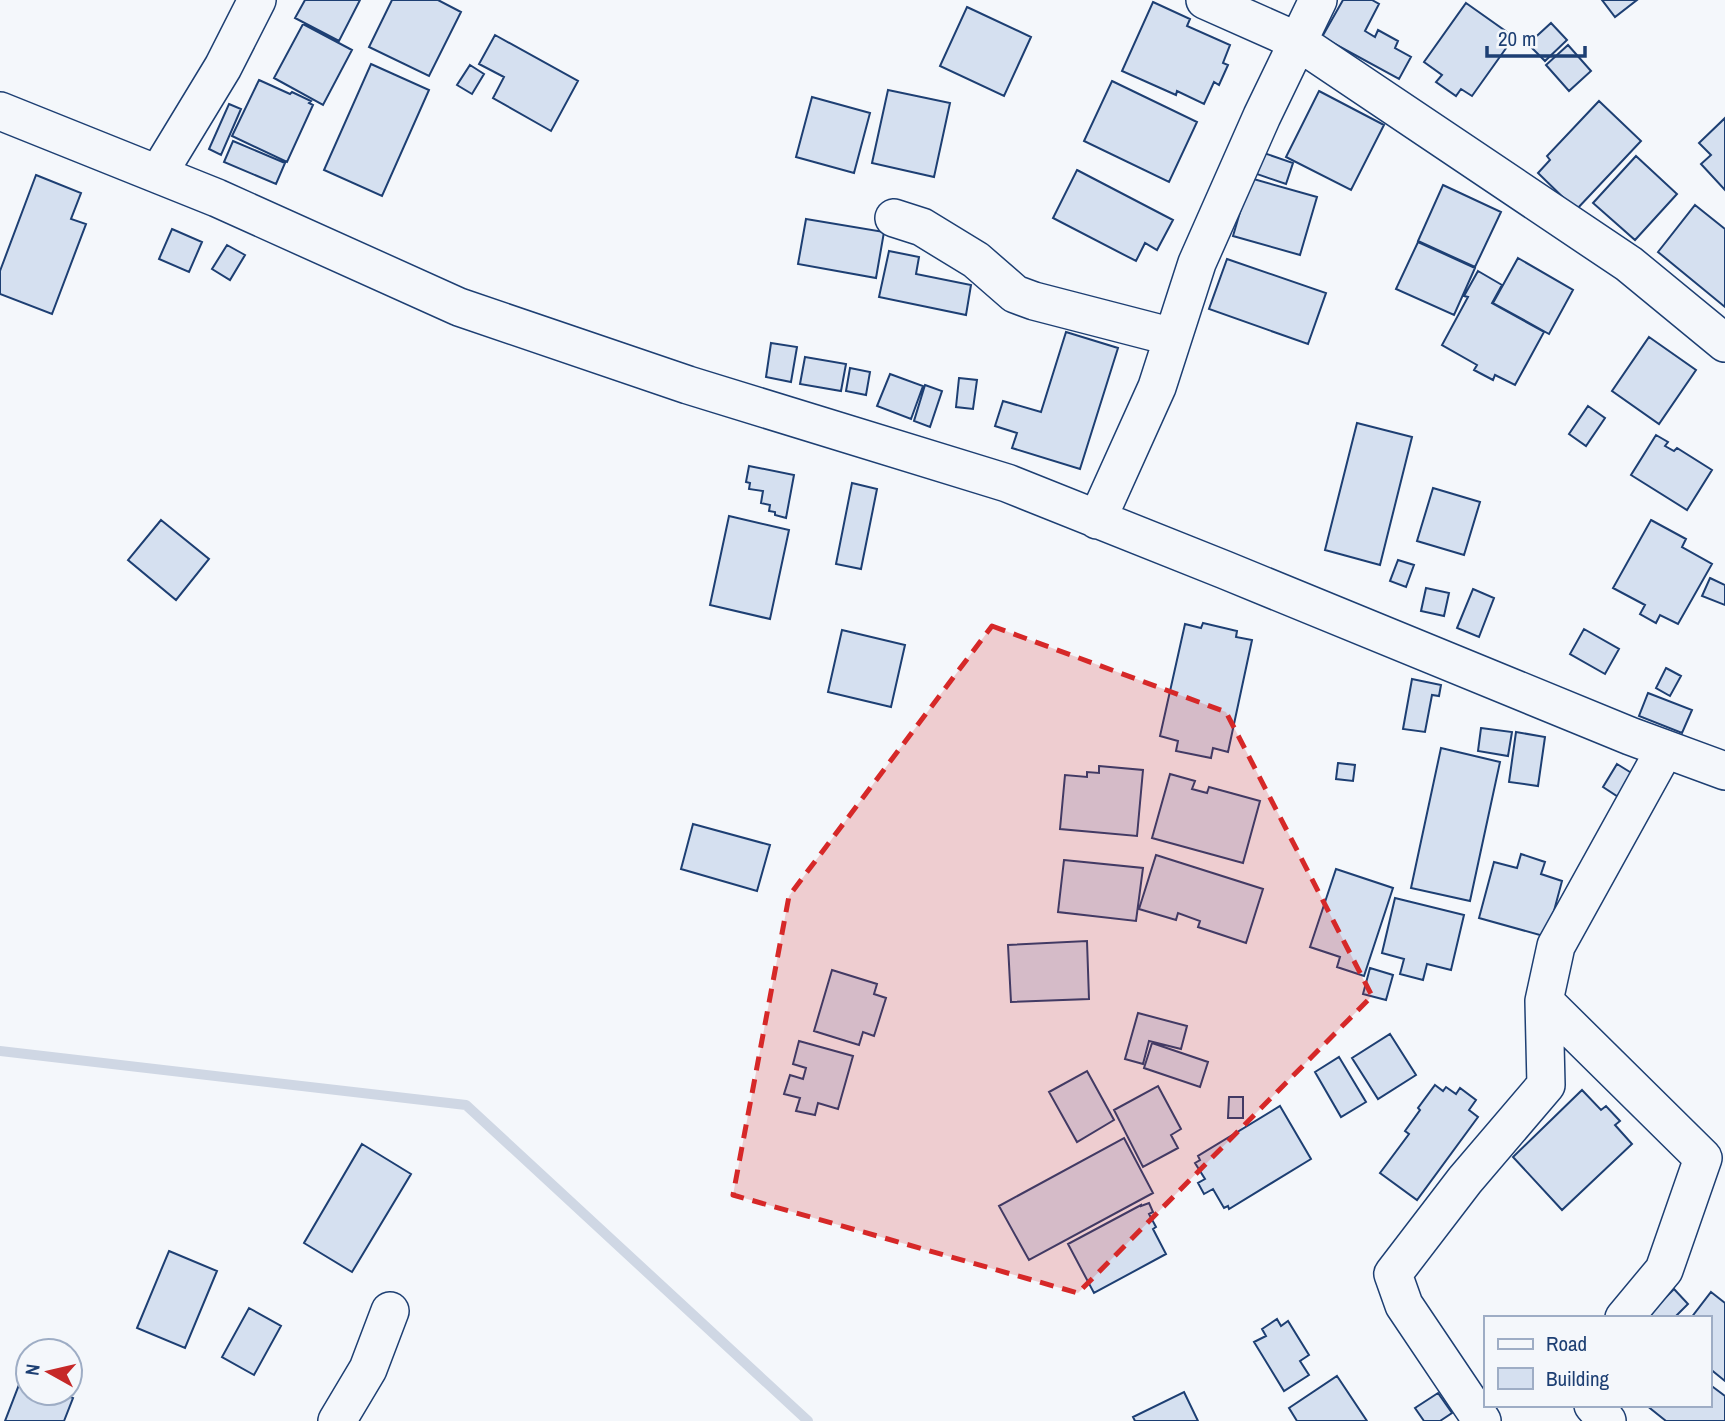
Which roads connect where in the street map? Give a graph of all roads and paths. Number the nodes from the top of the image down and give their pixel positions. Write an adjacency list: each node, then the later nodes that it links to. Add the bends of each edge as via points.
1 (257, 0): 6 (street, via 223,67)
2 (1205, 0): 4 (street)
3 (1318, 0): 4 (street)
4 (1297, 41): 8 (street, via 1197,263); 9 (street, via 1629,264)
5 (0, 111): 6 (street)
6 (158, 174): 10 (street, via 459,307 688,385 1007,483)
7 (894, 218): 8 (street, via 922,227 976,260 1016,294)
8 (1173, 337): 10 (street, via 1157,387)
9 (1725, 343)
10 (1097, 520): 11 (street)
11 (1665, 749): 12 (street); 13 (street, via 1556,946)
12 (1725, 771)
13 (1544, 1001): 15 (street, via 1703,1158 1664,1270); 18 (street, via 1546,1085 1465,1180 1394,1274 1404,1305)
14 (390, 1311): 17 (street, via 368,1368)
15 (1627, 1316)
16 (1595, 1407): 19 (street)
17 (337, 1421)
18 (1482, 1421)
19 (1607, 1421)

